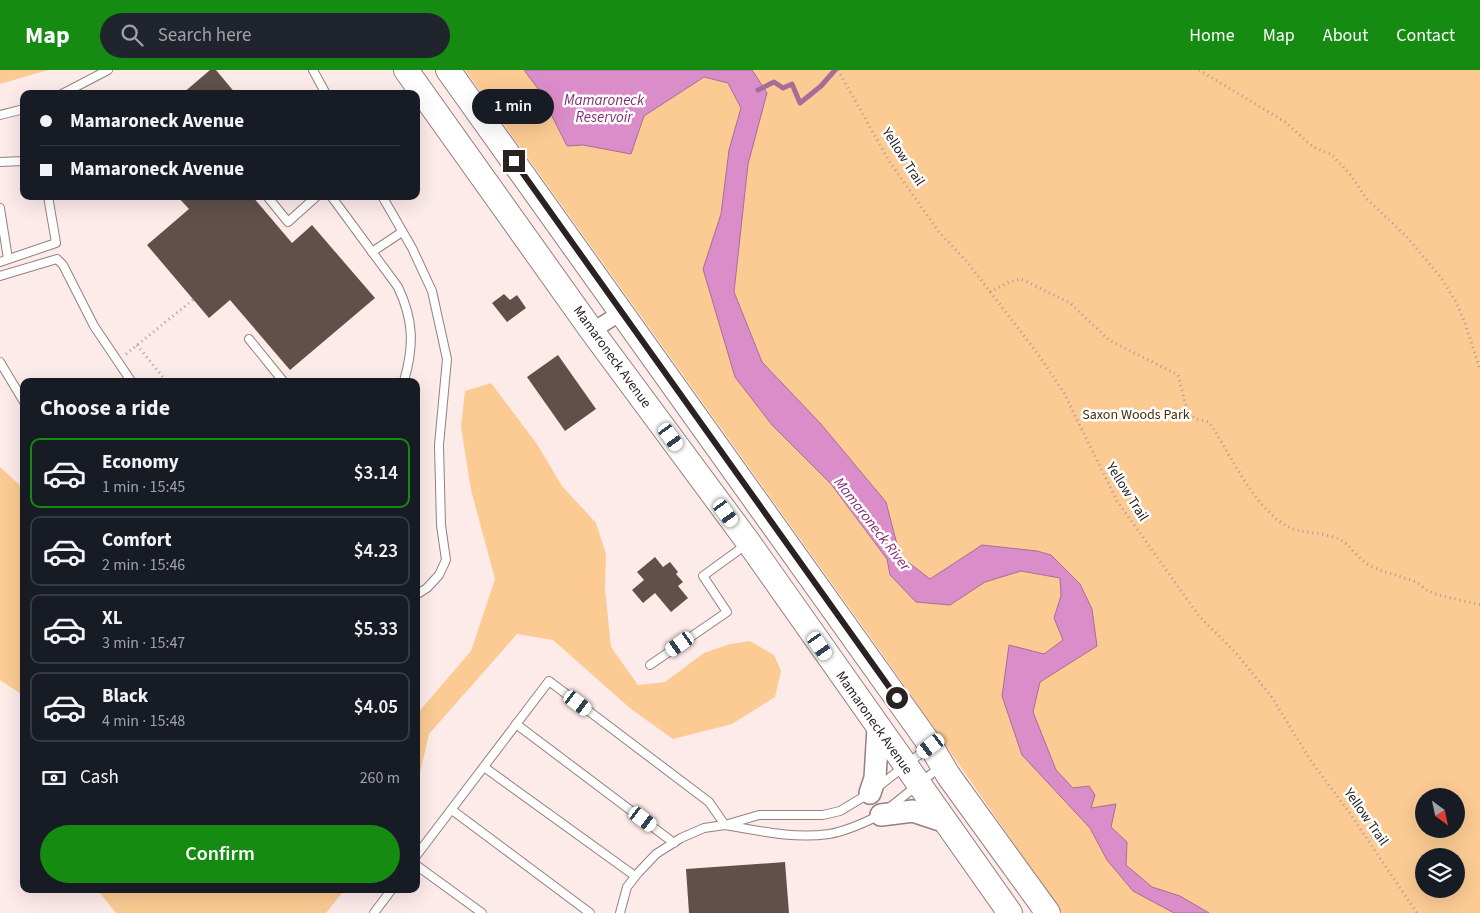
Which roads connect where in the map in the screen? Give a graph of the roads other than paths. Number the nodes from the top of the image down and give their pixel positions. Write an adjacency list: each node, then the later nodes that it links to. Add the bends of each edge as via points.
1 (108, 70): 5 (lane)
2 (313, 70): 6 (lane)
3 (406, 70): 22 (main road, Mamaroneck Avenue)
4 (448, 70): 21 (main road)
5 (70, 90)
6 (324, 90)
7 (20, 110): 8 (lane)
8 (0, 115)
9 (20, 160): 10 (lane)
10 (0, 162)
11 (49, 200): 19 (lane, via 56,243)
12 (271, 200): 13 (lane, via 288,222)
13 (313, 200)
14 (334, 200): 18 (lane)
15 (384, 200): 17 (lane)
16 (0, 208): 19 (lane)
17 (402, 232): 18 (lane); 30 (lane, via 432,291 442,327 446,359 439,445 441,525 446,560 439,575)
18 (372, 252): 27 (lane, via 398,287 410,320 412,355)
19 (4, 260)
20 (0, 276): 25 (lane, via 57,259 94,326)
21 (622, 312): 22 (street); 34 (main road)
22 (592, 331): 29 (main road, Mamaroneck Avenue)
23 (249, 339): 26 (lane)
24 (0, 362): 28 (lane)
25 (129, 378)
26 (281, 378)
27 (405, 378)
28 (20, 395)
29 (749, 543): 31 (lane, via 703,576 727,612); 33 (main road, Mamaroneck Avenue)
30 (420, 592)
31 (650, 665)
32 (516, 724): 35 (lane); 41 (lane, via 549,681 709,802); 42 (lane)
33 (878, 728): 36 (main road, Mamaroneck Avenue); 37 (main road, via 876,778)
34 (936, 755): 36 (lane); 36 (lane); 52 (main road)
35 (484, 767): 38 (lane); 45 (lane)
36 (911, 775): 37 (lane); 39 (lane); 40 (main road, Mamaroneck Avenue)
37 (870, 793): 41 (lane, via 840,811 823,815 759,815)
38 (452, 810): 43 (lane); 49 (lane)
39 (881, 815): 40 (main road, via 913,811); 41 (lane, via 829,834 778,835)
40 (943, 821): 51 (main road, Mamaroneck Avenue)
41 (726, 825): 42 (lane, via 704,828)
42 (674, 843): 45 (lane, via 656,854)
43 (420, 851)
44 (420, 868): 48 (lane)
45 (635, 876): 50 (lane, via 627,887)
46 (389, 893): 47 (lane)
47 (376, 912)
48 (482, 913)
49 (590, 913)
50 (620, 913)
51 (1010, 913)
52 (1048, 913)

